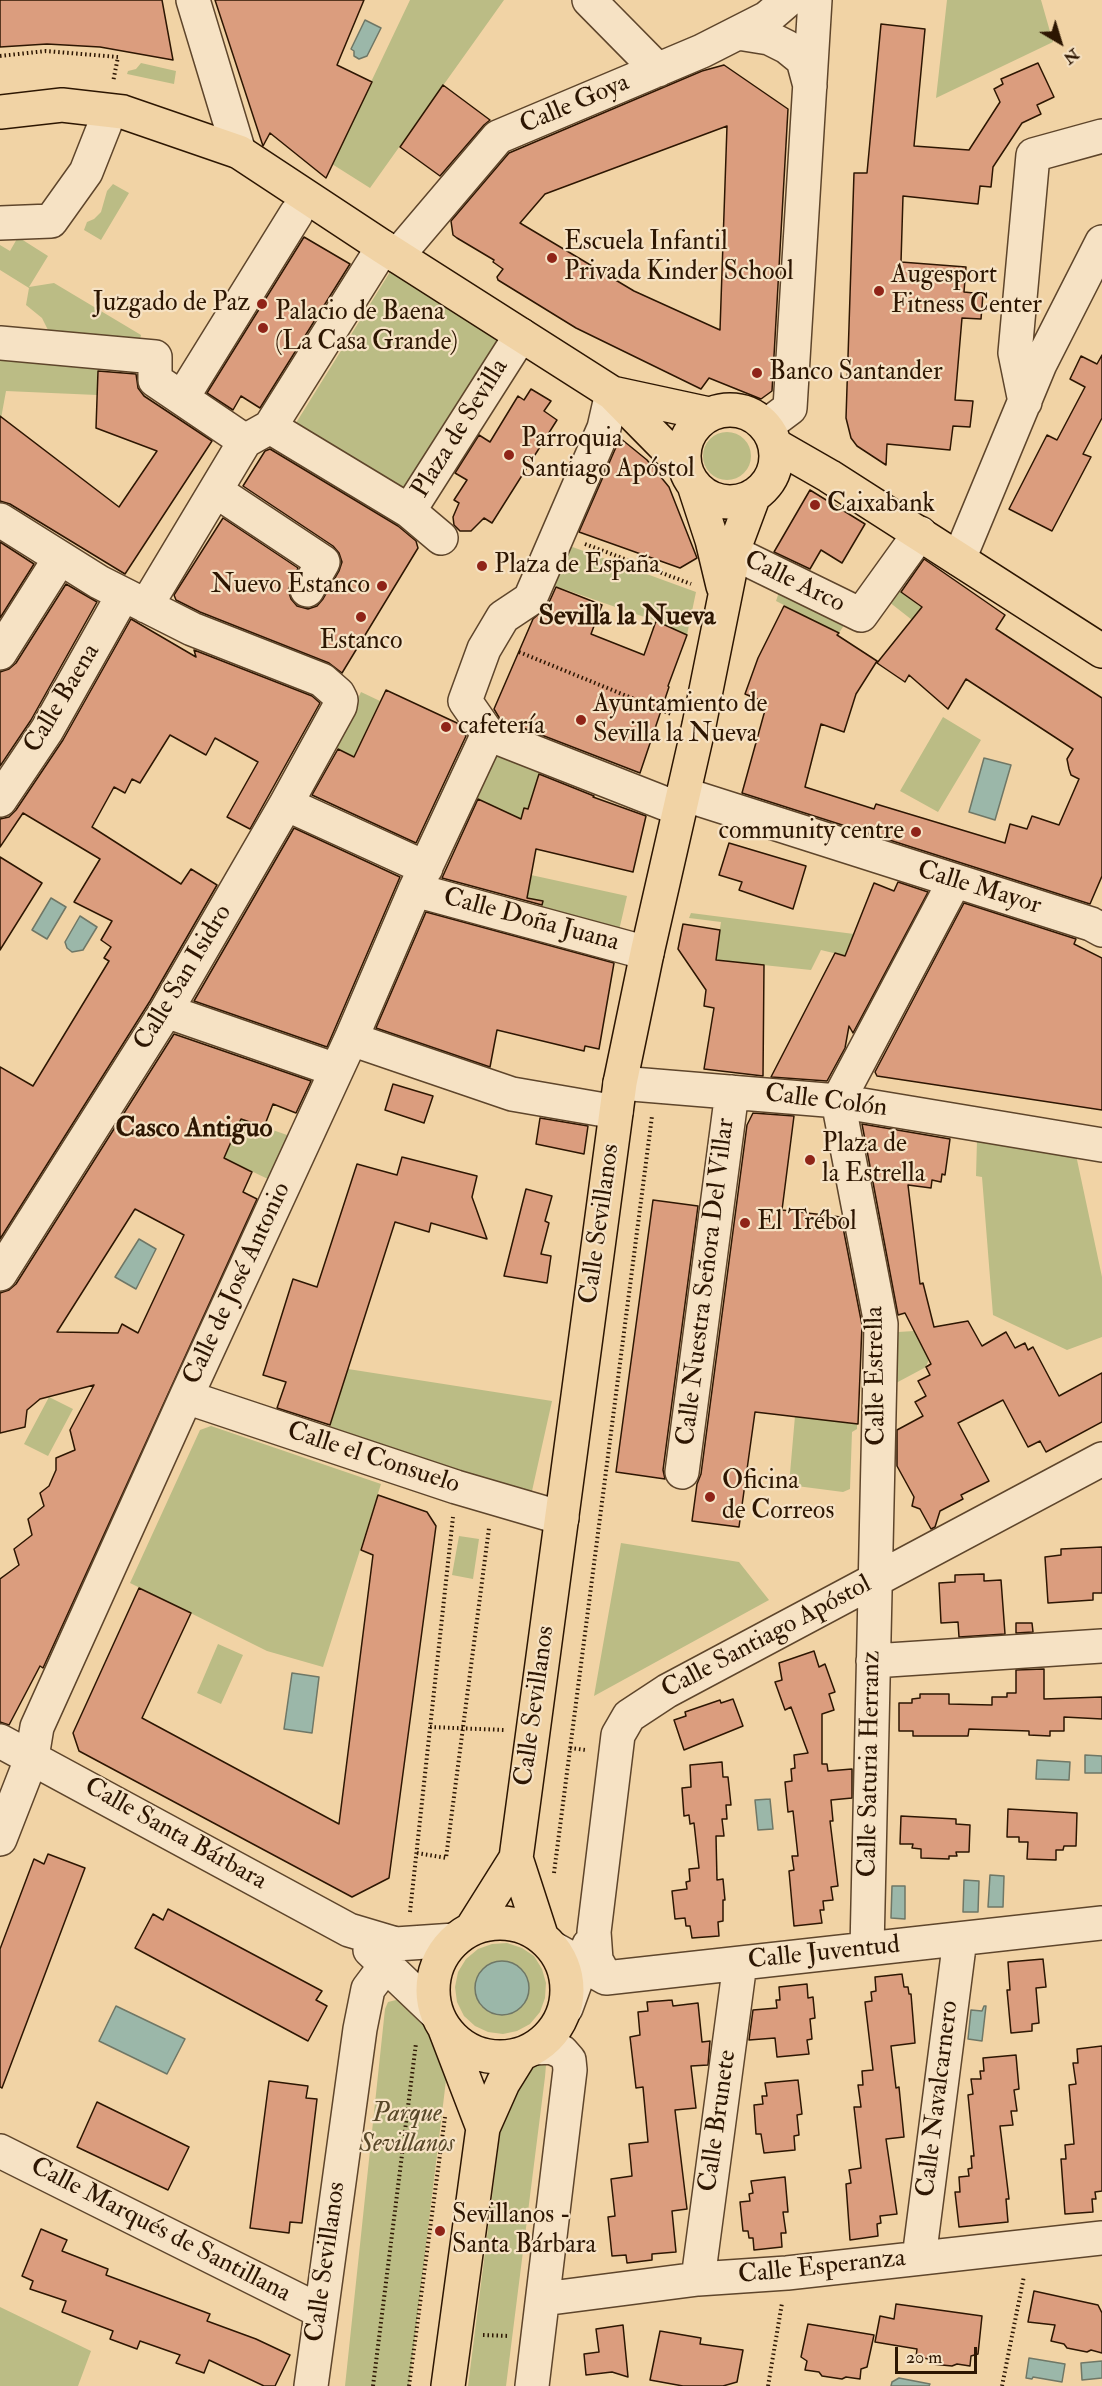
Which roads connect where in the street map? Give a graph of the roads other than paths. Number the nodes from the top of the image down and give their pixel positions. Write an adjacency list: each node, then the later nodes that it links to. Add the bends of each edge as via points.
1 (193, 0): 11 (street)
2 (589, 0): 6 (street)
3 (788, 0): 5 (street, Calle Goya, via 767,18)
4 (815, 0): 7 (street)
5 (738, 33): 6 (street, Calle Goya); 7 (street, via 769,38 787,47 802,60)
6 (658, 70): 15 (street, Calle Goya, via 498,137)
7 (811, 88): 23 (street, via 790,408)
8 (0, 112): 11 (main road, via 62,105 123,112)
9 (105, 124): 13 (street, via 86,172 51,221)
10 (1102, 136): 20 (street, via 1033,155 1015,354)
11 (239, 152): 15 (main road)
12 (296, 214): 19 (street)
13 (0, 223)
14 (1102, 242): 20 (street)
15 (390, 251): 16 (main road); 22 (street)
16 (521, 335): 18 (main road); 27 (street, Plaza de Sevilla)
17 (0, 343): 19 (street, Plaza de Sevilla, via 156,357 155,380)
18 (612, 393): 21 (main road); 24 (main road); 39 (street, via 604,428 530,599 503,617 484,649 465,701)
19 (182, 398): 22 (street, Plaza de Sevilla)
20 (1025, 402): 33 (street)
21 (710, 414): 23 (main road, via 724,410 754,416); 24 (main road, via 688,436 684,451)
22 (257, 434): 25 (street, Calle Baena); 27 (street, Plaza de Sevilla)
23 (772, 446): 26 (main road, via 763,488); 29 (main road, via 814,466)
24 (690, 476): 26 (main road, via 704,494 716,500 729,502); 35 (main road, Calle Sevillanos, via 712,540)
25 (216, 491): 34 (street, via 323,562); 36 (street, Calle Baena)
26 (754, 495): 31 (main road, Calle Sevillanos)
27 (409, 511): 30 (street)
28 (0, 520): 32 (street)
29 (920, 533): 31 (street, Calle Arco, via 861,615); 33 (main road)
30 (441, 538)
31 (734, 553): 35 (main road, Calle Sevillanos)
32 (60, 558): 36 (street); 38 (street)
33 (959, 559): 37 (main road)
34 (307, 590)
35 (725, 596): 41 (main road, Calle Sevillanos)
36 (135, 601): 40 (street, Calle Baena); 42 (street, Calle San Isidro, via 192,629 322,680 338,694 340,706)
37 (1102, 651)
38 (0, 653)
39 (486, 731): 41 (street, Calle Mayor); 43 (street, Calle de José Antonio)
40 (0, 800)
41 (681, 802): 44 (street, Calle Mayor); 46 (main road, Calle Sevillanos)
42 (286, 804): 43 (street, Calle Doña Juana); 47 (street, Calle San Isidro)
43 (421, 879): 46 (street, Calle Doña Juana); 48 (street, Calle de José Antonio)
44 (954, 882): 45 (street, Calle Mayor); 52 (street)
45 (1101, 926)
46 (647, 953): 51 (main road, Calle Sevillanos)
47 (166, 1011): 49 (street); 54 (street, Calle San Isidro)
48 (351, 1039): 49 (street, Calle de José Antonio); 51 (street, Calle Colón, via 512,1094)
49 (336, 1070): 55 (street, Calle de José Antonio)
50 (732, 1092): 51 (street, Calle Colón, via 656,1086); 52 (street, Calle Colón); 57 (street, Calle Nuestra Señora Del Villar)
51 (618, 1098): 58 (main road, Calle Sevillanos)
52 (838, 1101): 53 (street, Calle Colón); 59 (street, Calle Estrella, via 881,1324)
53 (1102, 1145)
54 (0, 1274)
55 (186, 1397): 58 (street, Calle el Consuelo); 63 (street, Calle de José Antonio, via 38,1727)
56 (1102, 1459): 59 (street, Calle Santiago Apóstol)
57 (682, 1472)
58 (562, 1518): 65 (main road, Calle Sevillanos)
59 (876, 1580): 61 (street, Calle Saturia Herranz); 71 (street, Calle Santiago Apóstol, via 667,1691 629,1716 618,1735 594,1932 596,1960)
60 (1102, 1646): 61 (street)
61 (873, 1661): 70 (street, Calle Saturia Herranz)
62 (0, 1741): 63 (street, Calle Santa Bárbara)
63 (32, 1757): 64 (street, Calle de José Antonio); 67 (street, Calle Santa Bárbara)
64 (0, 1839)
65 (516, 1858): 68 (main road, Calle Sevillanos); 71 (main road, Calle Sevillanos)
66 (1102, 1923): 69 (street, Calle Juventud)
67 (349, 1930): 68 (street, Calle Santa Bárbara, via 396,1944); 73 (street, Calle Santa Bárbara)
68 (464, 1934): 71 (main road, via 489,1923 507,1922 525,1926); 74 (main road, via 442,1955 434,1973)
69 (960, 1939): 70 (street, Calle Juventud); 79 (street, Calle Navalcarnero)
70 (867, 1949): 72 (street, Calle Juventud)
71 (571, 1956): 72 (street, Calle Juventud); 75 (main road, via 564,1967 568,1988 559,2024)
72 (740, 1963): 80 (street, Calle Brunete)
73 (386, 1965): 74 (street, Calle Santa Bárbara); 82 (street, Calle Sevillanos, via 368,1989 360,2029)
74 (433, 2025): 75 (main road, via 478,2054 500,2058); 76 (main road)
75 (528, 2051): 76 (main road, via 503,2083); 81 (street, via 551,2047 569,2060 570,2070)
76 (483, 2128): 84 (main road)
77 (0, 2151): 82 (street, Calle Marqués de Santillana)
78 (1102, 2238): 79 (street, Calle Esperanza)
79 (919, 2258): 80 (street, Calle Esperanza)
80 (698, 2279): 81 (street, Calle Esperanza)
81 (543, 2300): 85 (street)
82 (320, 2311): 83 (street, Calle Sevillanos)
83 (311, 2386)
84 (448, 2386)
85 (532, 2386)

